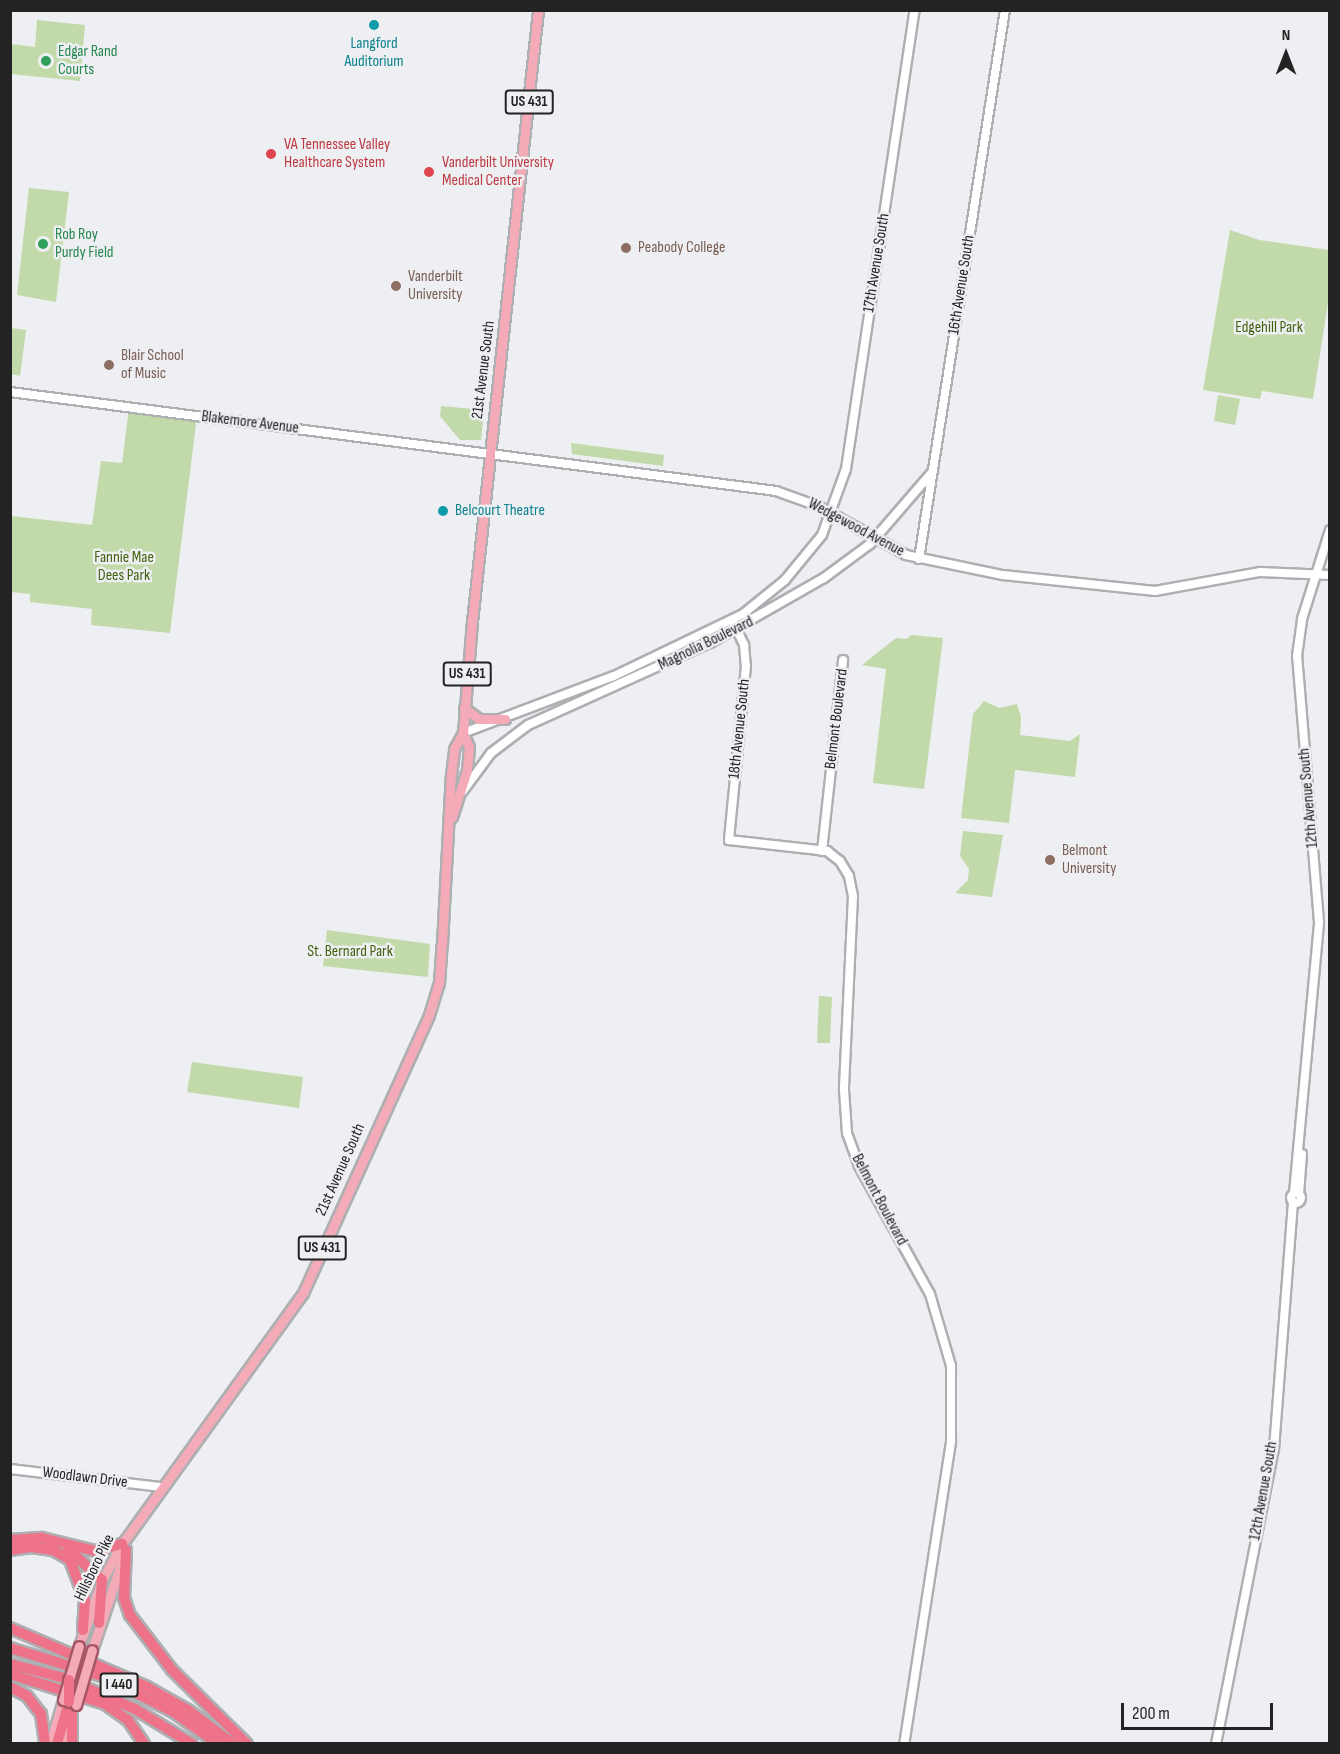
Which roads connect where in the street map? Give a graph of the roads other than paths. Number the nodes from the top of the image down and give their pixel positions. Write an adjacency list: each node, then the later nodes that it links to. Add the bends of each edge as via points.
1 (538, 10): 5 (main road, 21st Avenue South / US 431)
2 (915, 10): 7 (main road, 17th Avenue South, via 846,470)
3 (1005, 10): 6 (main road, 16th Avenue South)
4 (10, 392): 5 (main road, Blakemore Avenue)
5 (489, 454): 7 (main road, Wedgewood Avenue, via 776,491); 16 (main road, 21st Avenue South / US 431)
6 (933, 471): 9 (main road, Magnolia Boulevard); 10 (main road, 16th Avenue South)
7 (833, 514): 9 (main road, Wedgewood Avenue); 13 (main road, Magnolia Boulevard, via 816,545 785,580)
8 (1329, 530): 11 (main road, 12th Avenue South)
9 (874, 538): 10 (main road, Wedgewood Avenue); 14 (main road, Magnolia Boulevard, via 806,590)
10 (920, 559): 11 (main road, Wedgewood Avenue, via 987,573 1133,591 1176,589 1260,572)
11 (1315, 573): 12 (main road, Wedgewood Avenue); 50 (main road, 12th Avenue South, via 1298,633 1297,656 1319,922 1301,1142 1274,1449)
12 (1329, 574)
13 (732, 620): 14 (street, 18th Avenue South); 17 (main road, Magnolia Boulevard, via 614,676)
14 (736, 629): 19 (main road, Magnolia Boulevard, via 528,725 491,753); 21 (street, 18th Avenue South, via 744,645 746,666 729,840)
15 (843, 660): 21 (street, Belmont Boulevard)
16 (464, 708): 17 (main road, via 479,719); 18 (main road, 21st Avenue South / US 431)
17 (505, 719): 18 (main road, Magnolia Boulevard)
18 (463, 733): 19 (main road, 21st Avenue South / US 431, via 469,747); 20 (main road, 21st Avenue South / US 431, via 453,757 448,812)
19 (463, 791): 20 (main road, 21st Avenue South / US 431)
20 (452, 817): 23 (main road, 21st Avenue South / US 431, via 439,983 429,1015 303,1293)
21 (822, 850): 49 (street, Belmont Boulevard, via 840,861 853,891 844,1090 848,1136 859,1166 930,1294 951,1366 951,1442)
22 (10, 1469): 23 (main road, Woodlawn Drive)
23 (160, 1487): 24 (main road, 21st Avenue South / US 431)
24 (135, 1525): 27 (main road, Hillsboro Pike / US 431)
25 (10, 1540): 26 (highway, via 42,1538)
26 (64, 1545): 27 (highway, via 95,1551); 29 (highway)
27 (124, 1547): 29 (main road, Hillsboro Pike / US 431); 30 (main road, Hillsboro Pike / US 431); 48 (highway, via 124,1598 130,1615 172,1670)
28 (10, 1550): 32 (highway, via 53,1550 70,1560 86,1600)
29 (102, 1580): 30 (highway); 32 (main road, Hillsboro Pike / US 431)
30 (99, 1623): 38 (main road, Hillsboro Pike / US 431, bridge)
31 (10, 1628): 47 (highway, via 147,1687 188,1710)
32 (83, 1630): 36 (main road, Hillsboro Pike / US 431, bridge)
33 (10, 1648): 46 (highway, I 440, via 67,1663 112,1681 172,1711)
34 (10, 1664): 45 (highway, I 440, via 64,1678 135,1709)
35 (10, 1674): 44 (highway, via 105,1704 128,1720)
36 (69, 1680): 38 (highway, bridge)
37 (10, 1687): 39 (highway, via 27,1696 41,1714)
38 (70, 1705): 40 (main road, Hillsboro Pike / US 431); 41 (highway); 42 (main road, Hillsboro Pike / US 431); 43 (highway)
39 (45, 1743)
40 (50, 1743)
41 (57, 1743)
42 (63, 1743)
43 (72, 1743)
44 (144, 1743)
45 (192, 1743)
46 (218, 1743)
47 (233, 1743)
48 (247, 1743)
49 (904, 1743)
50 (1216, 1743)

